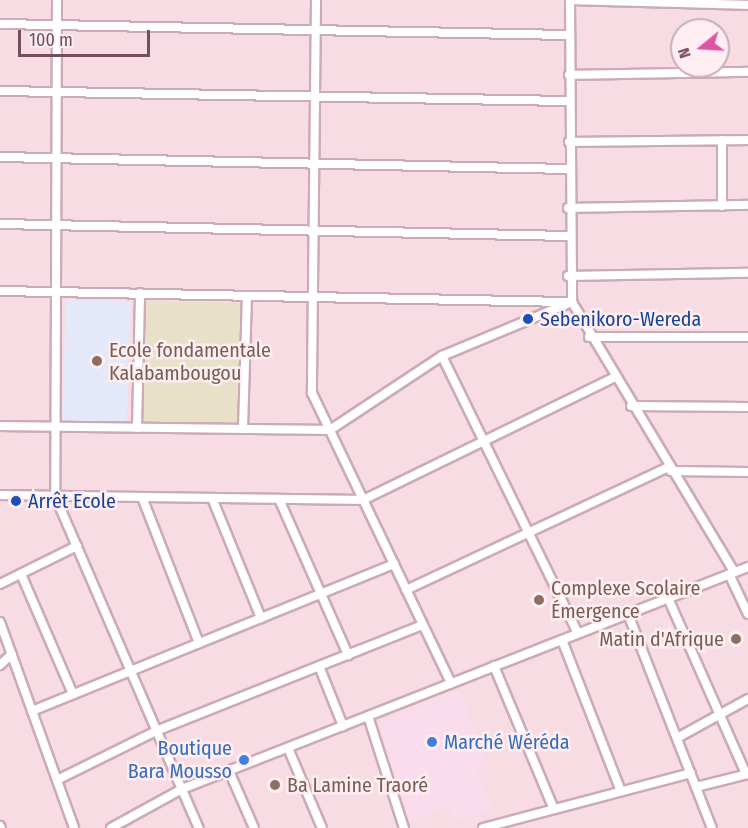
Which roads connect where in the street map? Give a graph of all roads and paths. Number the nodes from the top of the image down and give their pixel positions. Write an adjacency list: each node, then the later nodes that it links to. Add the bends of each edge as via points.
1 (57, 0): 6 (street)
2 (316, 0): 7 (street)
3 (570, 0): 4 (street); 8 (street)
4 (745, 3)
5 (0, 24): 6 (street)
6 (57, 26): 7 (street); 12 (street)
7 (316, 30): 8 (street); 13 (street)
8 (569, 35): 10 (street)
9 (748, 72): 10 (street)
10 (569, 75): 14 (street)
11 (0, 91): 12 (street)
12 (57, 92): 13 (street); 19 (street)
13 (315, 97): 14 (street); 20 (street)
14 (569, 101): 17 (street)
15 (722, 140): 16 (street); 17 (street); 23 (street)
16 (748, 140)
17 (569, 142): 21 (street)
18 (0, 157): 19 (street)
19 (57, 158): 20 (street); 26 (street)
20 (315, 164): 21 (street); 27 (street)
21 (569, 169): 24 (street)
22 (748, 205): 23 (street)
23 (722, 206): 24 (street)
24 (568, 208): 28 (street)
25 (0, 224): 26 (street)
26 (56, 225): 27 (street); 32 (street)
27 (314, 231): 28 (street); 35 (street)
28 (568, 236): 30 (street)
29 (748, 273): 30 (street)
30 (568, 276): 36 (street)
31 (0, 291): 32 (street)
32 (56, 292): 33 (street); 44 (street)
33 (140, 293): 34 (street); 45 (street)
34 (247, 296): 35 (street); 46 (street)
35 (313, 297): 36 (street); 47 (street, via 312,393)
36 (572, 302): 37 (street); 39 (street)
37 (589, 337): 38 (street); 40 (street)
38 (748, 337)
39 (442, 356): 47 (street); 48 (street)
40 (613, 378): 41 (street); 48 (street)
41 (631, 406): 42 (street); 49 (street)
42 (748, 407)
43 (0, 426): 44 (street)
44 (56, 427): 45 (street); 52 (street)
45 (136, 428): 46 (street)
46 (243, 429): 47 (street)
47 (330, 430): 56 (street)
48 (484, 441): 56 (street); 57 (street)
49 (670, 469): 50 (street); 57 (street); 61 (street)
50 (748, 472)
51 (0, 495): 52 (street)
52 (55, 496): 53 (street); 58 (street)
53 (141, 497): 54 (street); 75 (street)
54 (212, 498): 55 (street); 69 (street)
55 (279, 499): 56 (street); 65 (street)
56 (363, 500): 59 (street)
57 (528, 532): 64 (street); 73 (street)
58 (77, 546): 62 (street); 81 (street)
59 (394, 564): 64 (street); 65 (street)
60 (748, 567): 61 (street)
61 (732, 573): 66 (street); 68 (street)
62 (21, 574): 63 (street); 83 (street)
63 (0, 584)
64 (406, 590): 71 (street)
65 (320, 594): 69 (street); 77 (street)
66 (668, 598): 67 (street); 86 (street)
67 (628, 614): 73 (street); 90 (street)
68 (748, 615)
69 (261, 618): 75 (street)
70 (0, 622): 72 (street)
71 (423, 625): 77 (street); 82 (street)
72 (2, 633): 76 (street)
73 (578, 634): 74 (street)
74 (562, 640): 80 (street); 98 (street)
75 (199, 643): 81 (street)
76 (12, 654): 78 (street); 85 (street)
77 (348, 655): 79 (street)
78 (0, 665)
79 (319, 666): 88 (street); 89 (street)
80 (494, 666): 82 (street); 99 (street)
81 (130, 671): 83 (street); 89 (street)
82 (451, 683): 87 (street)
83 (73, 694): 85 (street)
84 (748, 699): 86 (street)
85 (32, 711): 95 (street)
86 (719, 715): 90 (street); 94 (street)
87 (368, 716): 88 (street); 105 (street)
88 (343, 726): 91 (street)
89 (156, 731): 95 (street); 97 (street)
90 (676, 738): 93 (street)
91 (288, 748): 92 (street); 104 (street)
92 (229, 771): 97 (street); 103 (street)
93 (691, 773): 96 (street); 98 (street)
94 (747, 774): 96 (street)
95 (57, 780): 100 (street)
96 (696, 787): 107 (street)
97 (182, 789): 101 (street); 102 (street)
98 (621, 790): 99 (street)
99 (553, 807): 106 (street)
100 (74, 828)
101 (111, 828)
102 (199, 828)
103 (254, 828)
104 (322, 828)
105 (404, 828)
106 (483, 828)
107 (712, 828)

